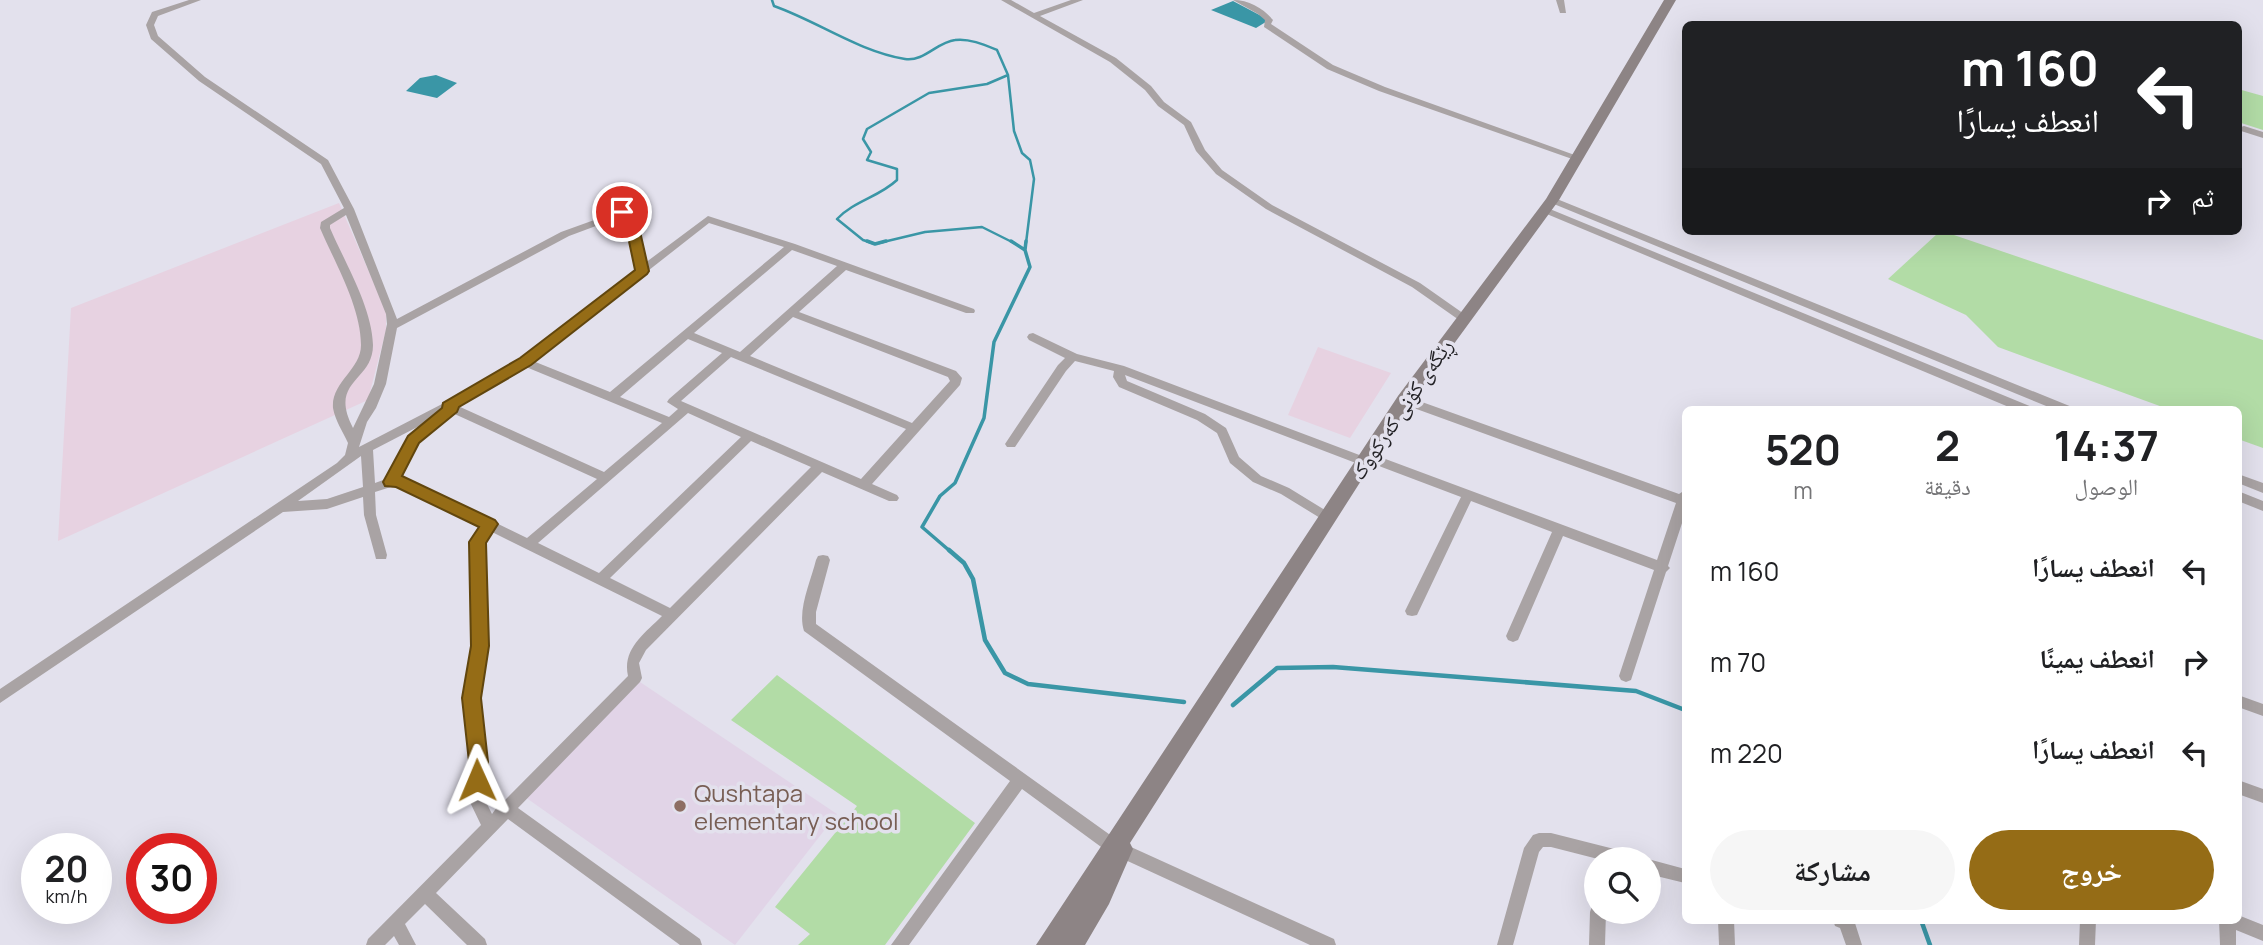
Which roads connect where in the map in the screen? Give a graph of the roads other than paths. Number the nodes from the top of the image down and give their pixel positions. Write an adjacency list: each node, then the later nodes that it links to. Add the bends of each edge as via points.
1 (197, 0): 13 (street, via 155,14 150,25 154,37 202,79 325,162)
2 (1005, 0): 8 (street)
3 (1079, 0): 8 (street)
4 (1237, 0): 11 (street, via 1261,12 1269,20 1267,25 1329,68)
5 (1560, 0): 7 (street)
6 (1667, 1): 11 (street, ڕێگەی کۆنی کەرکووک)
7 (1563, 11)
8 (1035, 15): 19 (street, via 1113,60 1148,88 1188,124 1201,151 1219,172 1269,207 1416,285)
9 (2244, 129): 10 (street)
10 (2263, 135)
11 (1577, 158): 12 (street, ڕێگەی کۆنی کەرکووک)
12 (1548, 205): 19 (street, ڕێگەی کۆنی کەرکووک); 27 (street); 30 (street)
13 (349, 209): 20 (street, via 391,314); 39 (street, via 325,228 360,313 367,347 363,363 340,391 339,409)
14 (791, 246): 15 (street); 16 (street, via 708,219); 21 (street)
15 (845, 265): 17 (street); 18 (street)
16 (642, 271): 20 (street, via 632,227 622,212 565,234); 25 (street)
17 (970, 311)
18 (793, 313): 23 (street); 36 (street, via 952,374 956,382)
19 (1463, 318): 29 (street, ڕێگەی کۆنی کەرکووک)
20 (392, 327): 39 (street)
21 (688, 335): 23 (street); 28 (street)
22 (1033, 337): 24 (street)
23 (736, 355): 34 (street, via 673,402); 36 (street)
24 (1073, 357): 26 (street); 38 (street)
25 (525, 362): 28 (street); 33 (street)
26 (1120, 369): 40 (street); 55 (street, via 1123,384 1201,417 1222,431 1234,460 1257,479)
27 (2032, 395): 31 (street); 32 (street)
28 (611, 398): 35 (street)
29 (1404, 400): 40 (street, ڕێگەی کۆنی کەرکووک); 50 (street)
30 (2019, 406)
31 (2027, 406)
32 (2058, 406)
33 (450, 407): 39 (street); 42 (street); 44 (street, via 413,440)
34 (687, 408): 35 (street); 37 (street)
35 (671, 422): 42 (street)
36 (914, 428): 45 (street)
37 (749, 436): 41 (street); 62 (street)
38 (1011, 444)
39 (361, 445): 47 (street); 53 (street, via 341,466)
40 (1367, 459): 48 (street); 55 (street, ڕێگەی کۆنی کەرکووک)
41 (820, 466): 45 (street); 64 (street)
42 (606, 478): 58 (street)
43 (2242, 480): 46 (street)
44 (391, 482): 47 (street); 56 (street, via 398,480)
45 (863, 485): 49 (street)
46 (2263, 488)
47 (368, 489): 53 (street, via 327,503); 59 (street)
48 (1468, 495): 57 (street); 63 (street)
49 (893, 498)
50 (1682, 498)
51 (2242, 498): 52 (street)
52 (2263, 506)
53 (280, 508): 67 (street)
54 (1682, 508): 61 (street)
55 (1329, 518): 75 (street, ڕێگەی کۆنی کەرکووک)
56 (490, 524): 58 (street); 74 (street, via 478,542 480,646 472,698 476,798)
57 (1560, 529): 61 (street); 65 (street)
58 (530, 543): 62 (street)
59 (381, 555)
60 (823, 560): 70 (street, via 809,627)
61 (1662, 568): 66 (street)
62 (602, 579): 64 (street)
63 (1412, 611)
64 (672, 615): 73 (street, via 640,646 632,663 635,678)
65 (1513, 636)
66 (1626, 676)
67 (0, 697)
68 (2242, 702): 69 (street)
69 (2263, 710)
70 (1020, 779): 75 (street); 92 (street)
71 (2242, 788): 72 (street)
72 (2263, 796)
73 (505, 808): 74 (street); 91 (street)
74 (489, 825): 79 (street)
75 (1118, 848): 93 (street, ڕێگەی کۆنی کەرکووک); 94 (street, ڕێگەی کۆنی کەرکووک, via 1101,896); 95 (street)
76 (1584, 851): 96 (street, via 1551,840 1539,840 1532,848)
77 (1661, 870): 78 (street)
78 (1682, 875)
79 (425, 893): 80 (street); 90 (street)
80 (396, 924): 88 (street); 89 (street)
81 (1598, 924): 97 (street)
82 (1726, 924): 98 (street)
83 (1847, 924): 99 (street)
84 (2088, 924): 100 (street)
85 (2228, 924): 101 (street)
86 (2239, 924): 87 (street)
87 (2263, 933)
88 (374, 945)
89 (408, 945)
90 (479, 945)
91 (694, 945)
92 (899, 945)
93 (1048, 945)
94 (1072, 945)
95 (1328, 945)
96 (1505, 945)
97 (1597, 945)
98 (1727, 945)
99 (1854, 945)
100 (2087, 945)
101 (2228, 945)

